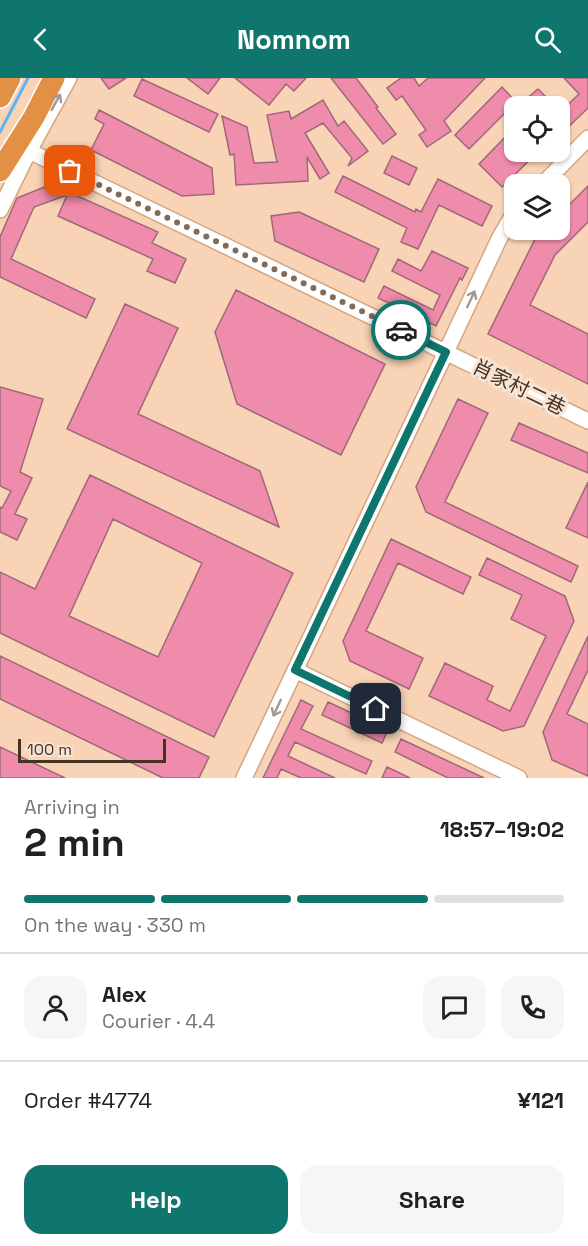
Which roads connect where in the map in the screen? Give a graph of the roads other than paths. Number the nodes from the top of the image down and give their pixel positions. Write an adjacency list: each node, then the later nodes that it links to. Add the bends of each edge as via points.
1 (10, 78): 4 (highway)
2 (54, 78): 7 (highway)
3 (69, 78): 6 (street, one-way to 3)
4 (0, 97)
5 (588, 138): 8 (street)
6 (29, 151): 9 (street); 11 (street, 肖家村二巷)
7 (0, 171)
8 (553, 174)
9 (0, 210)
10 (504, 230): 11 (street, one-way to 10)
11 (446, 352): 12 (street, 肖家村二巷); 13 (street)
12 (588, 421)
13 (295, 670): 14 (street, one-way to 14); 15 (street)
14 (244, 778)
15 (519, 778)

